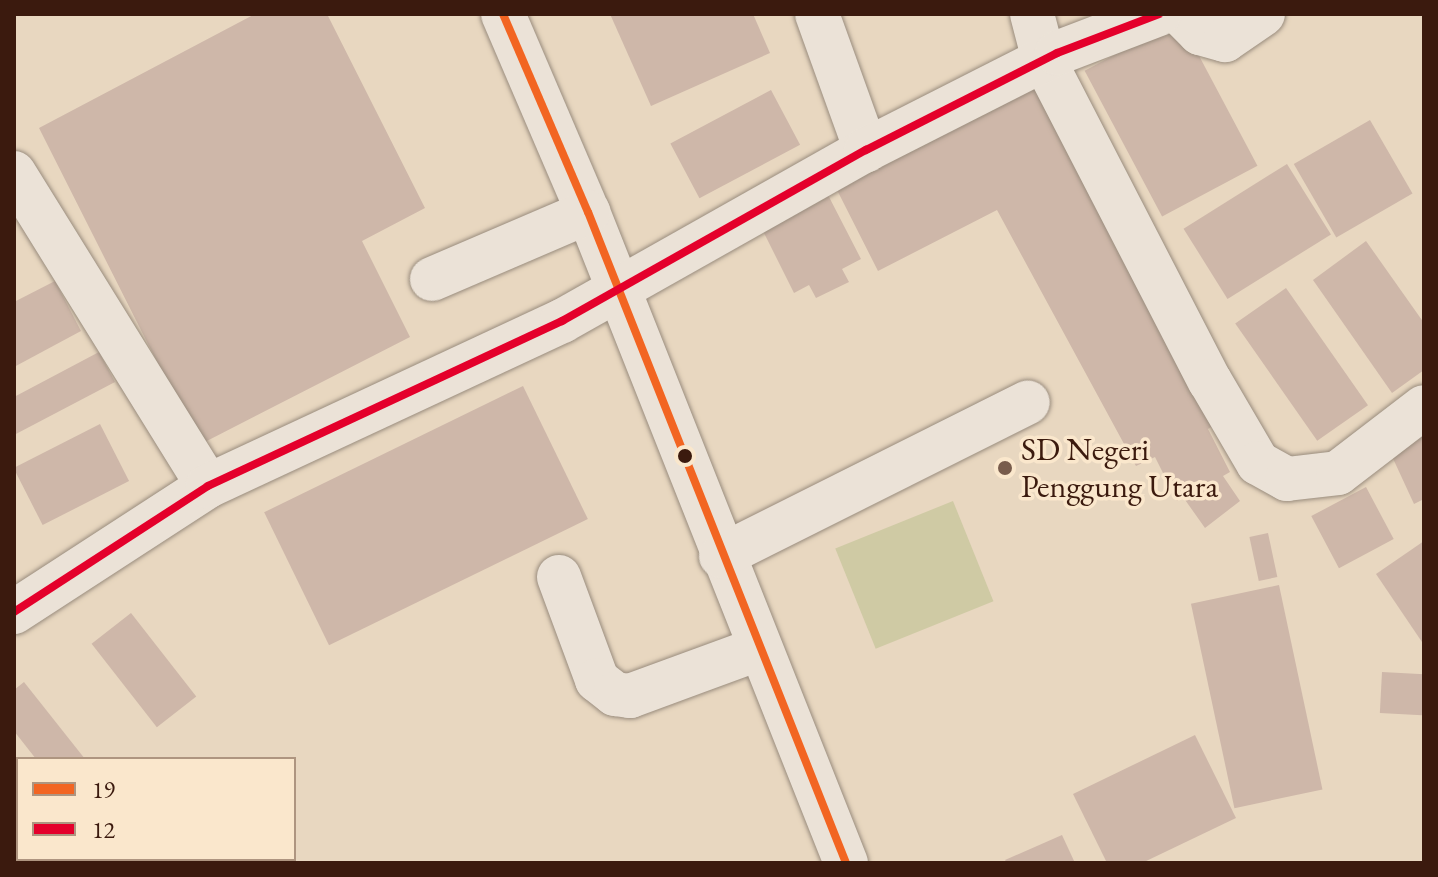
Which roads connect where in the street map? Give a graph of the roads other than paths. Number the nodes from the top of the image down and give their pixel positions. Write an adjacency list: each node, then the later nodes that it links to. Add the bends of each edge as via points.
1 (503, 14): 10 (street)
2 (817, 14): 8 (street)
3 (1032, 14): 7 (street)
4 (1159, 14): 7 (street)
5 (1181, 14): 6 (street, via 1200,33 1225,40)
6 (1263, 14)
7 (1059, 53): 8 (street); 14 (street, via 1258,463 1287,479 1338,473)
8 (866, 150): 12 (street)
9 (14, 173): 15 (street)
10 (588, 212): 11 (street); 12 (street)
11 (432, 279)
12 (617, 289): 15 (street, via 562,321); 16 (street)
13 (1028, 402): 16 (street)
14 (1424, 407)
15 (208, 486): 18 (street)
16 (721, 556): 19 (street)
17 (559, 577): 19 (street, via 597,680 615,694 630,696)
18 (14, 612)
19 (758, 649): 20 (street)
20 (846, 863)

